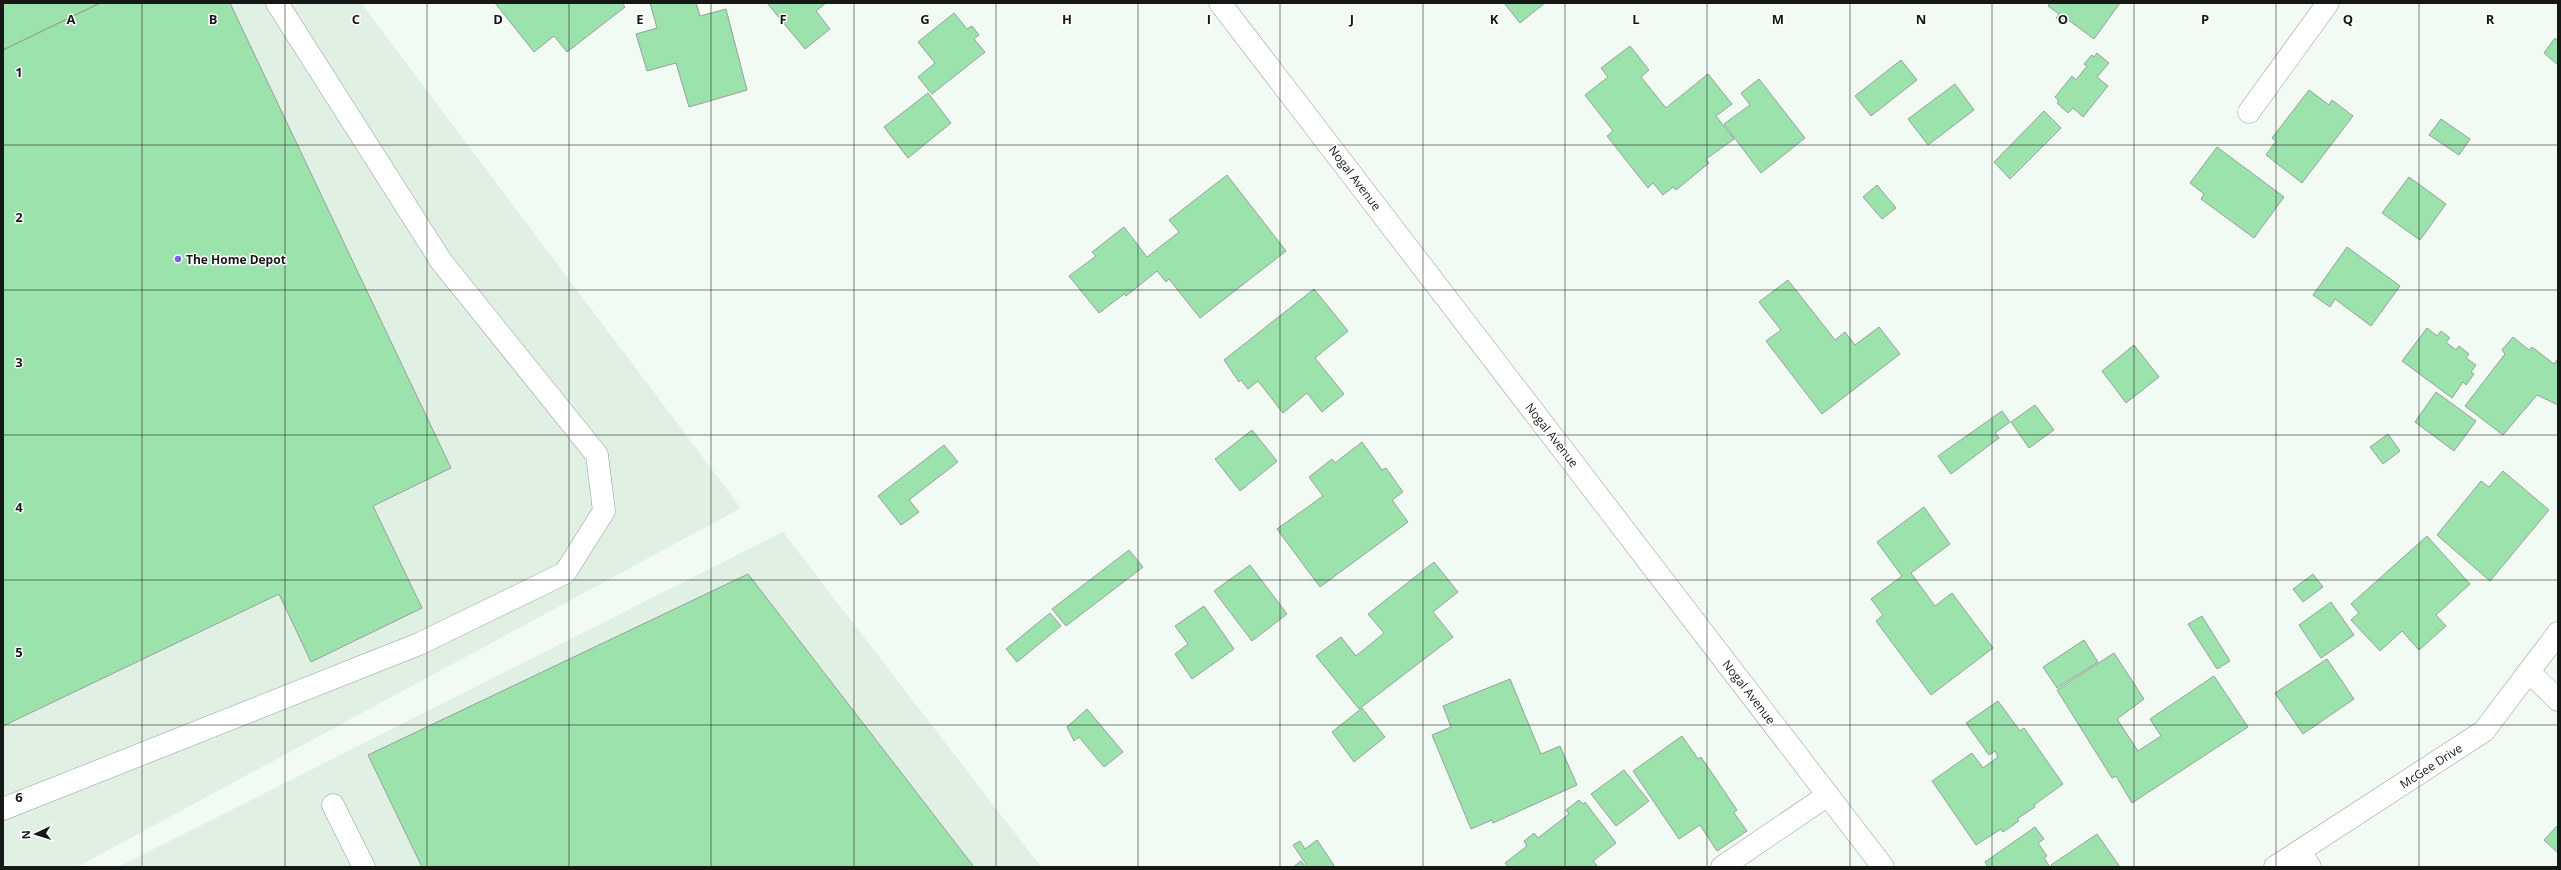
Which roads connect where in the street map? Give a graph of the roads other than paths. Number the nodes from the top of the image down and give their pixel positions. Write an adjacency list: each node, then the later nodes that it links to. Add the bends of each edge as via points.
1 (277, 3): 10 (street, via 441,261 597,455 604,511 565,573 419,644)
2 (1220, 3): 8 (street, Nogal Avenue)
3 (2328, 3): 4 (street)
4 (2249, 112)
5 (2558, 633): 6 (street, McGee Drive)
6 (2529, 672): 7 (street); 11 (street, McGee Drive, via 2484,731)
7 (2558, 700)
8 (1828, 795): 13 (street); 14 (street, Nogal Avenue)
9 (333, 805): 12 (street)
10 (3, 809)
11 (2305, 859): 15 (street, McGee Drive)
12 (364, 867)
13 (1722, 867)
14 (1883, 867)
15 (2274, 867)

